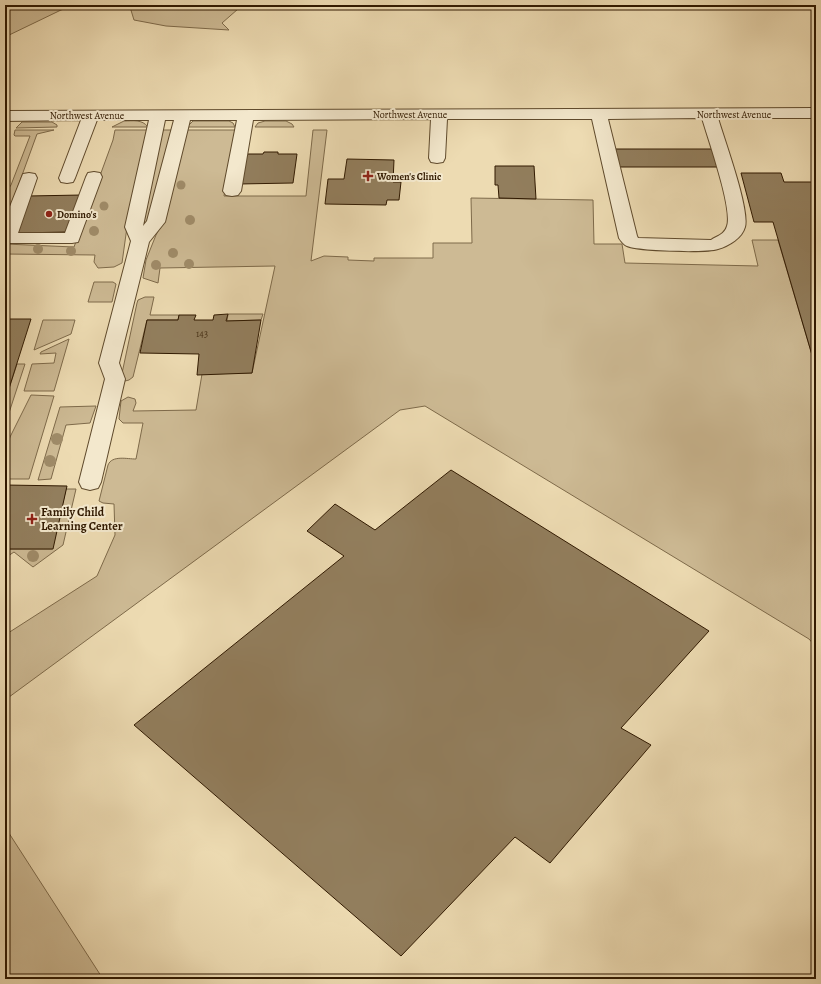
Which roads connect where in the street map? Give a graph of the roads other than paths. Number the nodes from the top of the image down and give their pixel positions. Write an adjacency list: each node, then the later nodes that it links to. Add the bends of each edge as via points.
1 (439, 114): 2 (street, Northwest Avenue); 8 (street, Northwest Avenue); 10 (street)
2 (599, 114): 3 (street, Northwest Avenue); 3 (street, via 628,238 639,244 714,245 728,238 736,227 737,210)
3 (709, 114): 4 (street, Northwest Avenue)
4 (816, 114)
5 (91, 115): 6 (street, Northwest Avenue); 9 (street, Northwest Avenue); 13 (street)
6 (159, 115): 7 (street, Northwest Avenue); 15 (street, via 134,227)
7 (183, 115): 8 (street, Northwest Avenue); 15 (street, via 156,222)
8 (246, 115): 14 (street)
9 (5, 116)
10 (436, 158)
11 (94, 177): 12 (street, via 72,238 7,238)
12 (29, 178)
13 (67, 178)
14 (232, 191)
15 (140, 241): 16 (street, via 109,363 115,379)
16 (90, 482)

